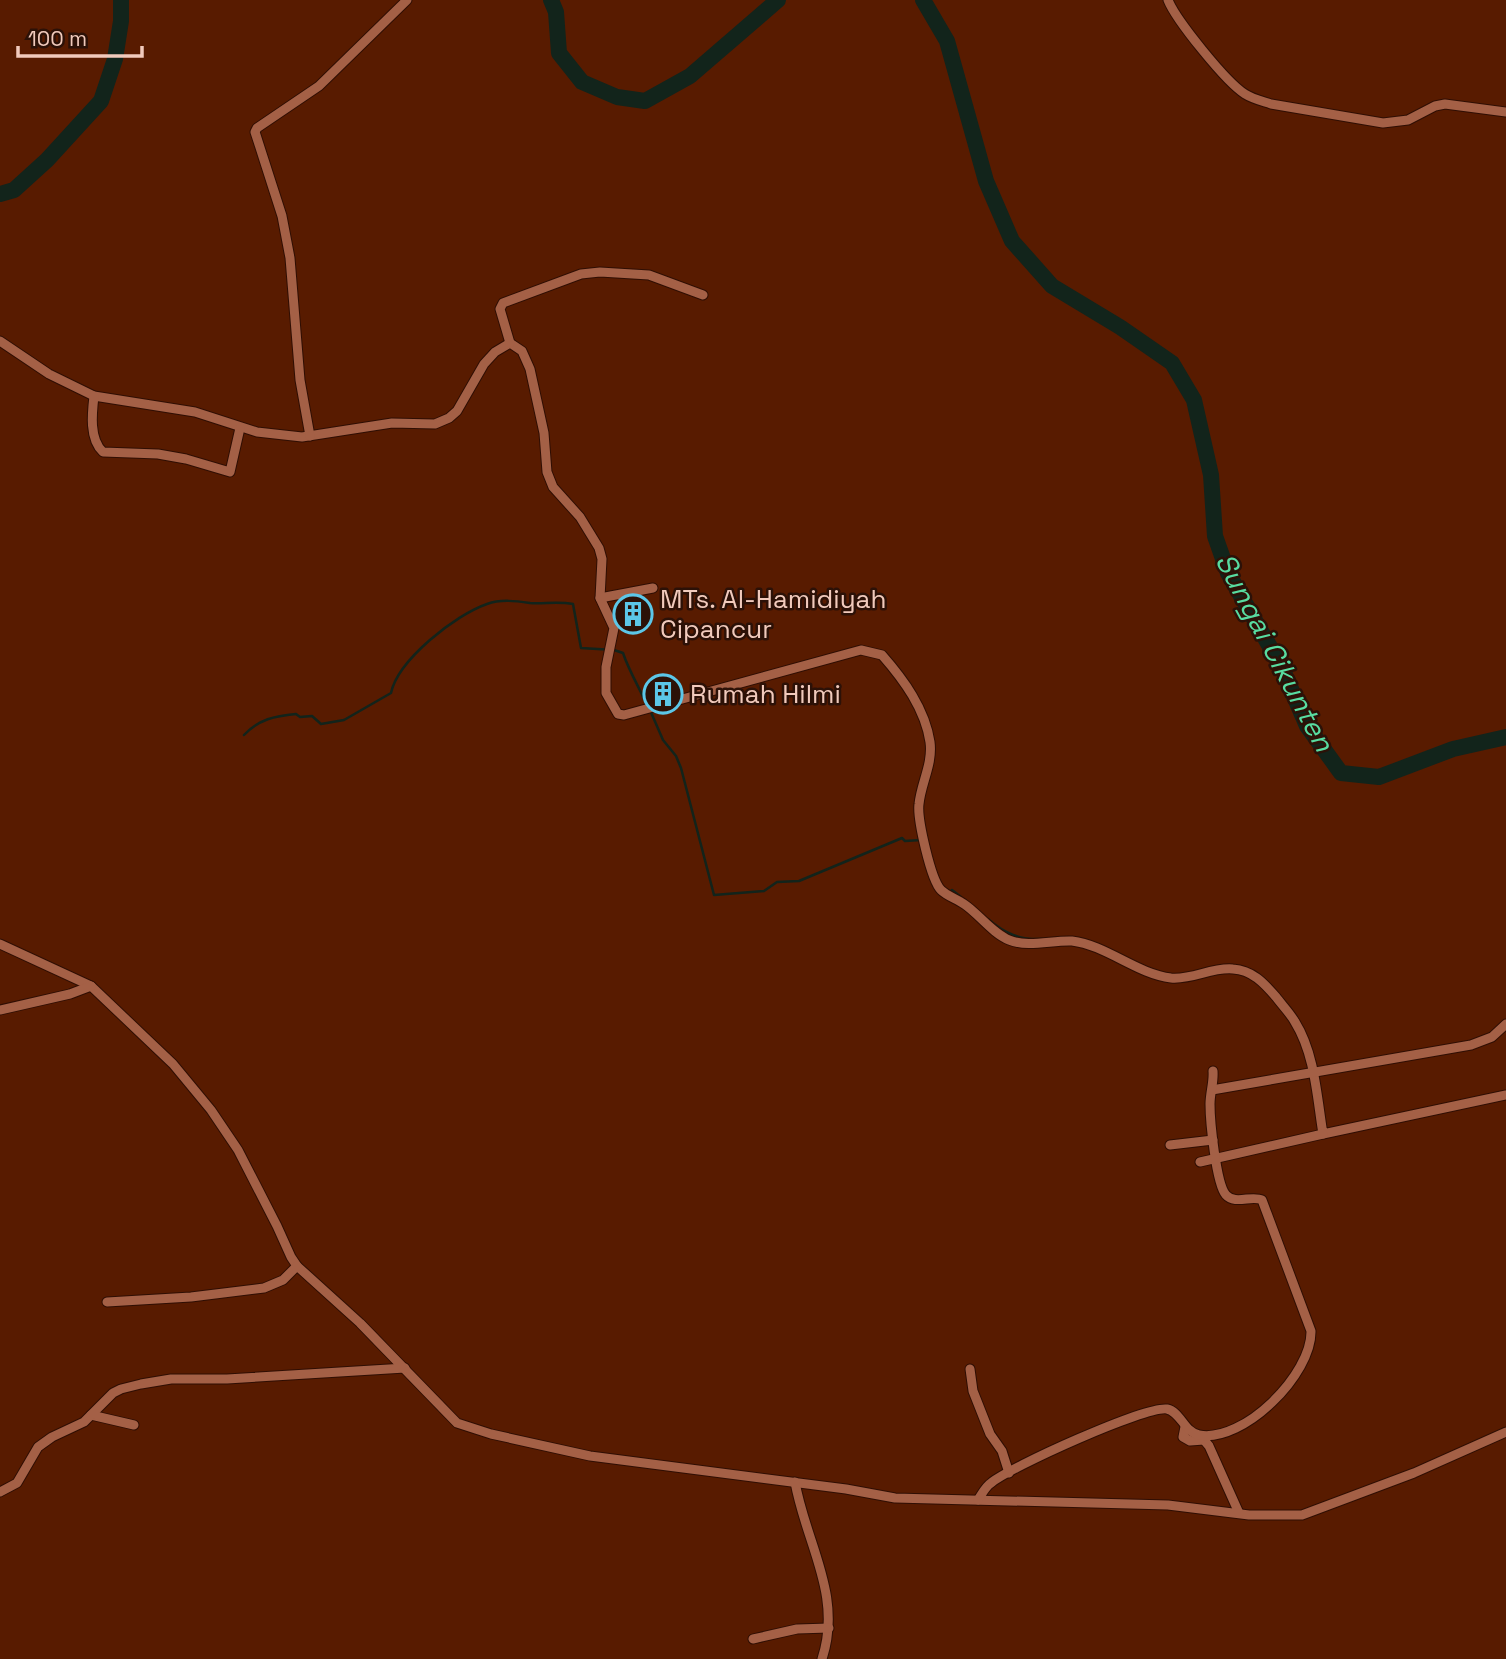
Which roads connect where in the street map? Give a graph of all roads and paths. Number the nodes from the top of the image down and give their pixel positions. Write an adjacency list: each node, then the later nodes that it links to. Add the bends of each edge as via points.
1 (407, 0): 9 (street, via 319,86 255,132 288,247)
2 (1168, 0): 3 (street, via 1235,86 1256,100 1383,123 1408,120 1445,104)
3 (1506, 112)
4 (703, 295): 6 (street, via 649,275 581,274 503,303 500,309)
5 (0, 341): 7 (street, via 48,374)
6 (510, 343): 9 (street, via 484,365 449,418 435,424 392,423); 11 (street, via 522,351 530,369 553,487 599,548)
7 (94, 396): 8 (street, via 195,412); 8 (street, via 92,420 103,452 158,454 230,472)
8 (240, 428): 9 (street)
9 (310, 436)
10 (653, 588): 11 (street)
11 (600, 598): 17 (street, via 614,628 606,692 618,714 850,653 870,650 883,655 924,719 929,769 919,818 940,889 1010,941 1074,942 1171,978 1190,978 1215,969 1252,974 1265,983 1295,1021)
12 (0, 944): 13 (street)
13 (91, 986): 14 (street); 25 (street, via 173,1065 211,1110 238,1150)
14 (0, 1010)
15 (1506, 1024): 17 (street, via 1492,1037 1471,1045)
16 (1213, 1071): 18 (street)
17 (1312, 1072): 18 (street); 20 (street)
18 (1212, 1090): 21 (street)
19 (1506, 1095): 20 (street)
20 (1323, 1134): 23 (street)
21 (1213, 1140): 22 (street); 23 (street)
22 (1170, 1145)
23 (1216, 1159): 24 (street); 31 (street, via 1226,1195 1256,1197 1264,1203 1311,1341 1297,1373 1262,1411 1233,1430 1215,1435 1198,1435)
24 (1200, 1162)
25 (297, 1266): 26 (street, via 284,1280 264,1287); 27 (street)
26 (107, 1302)
27 (405, 1368): 29 (street, via 141,1384 113,1393); 34 (street, via 457,1423 491,1434 590,1456)
28 (970, 1369): 33 (street, via 973,1391)
29 (91, 1415): 30 (street); 35 (street, via 38,1447 17,1483)
30 (134, 1425)
31 (1185, 1427): 33 (street, via 1166,1409 1137,1416); 37 (street, via 1183,1437 1203,1440 1209,1446)
32 (1506, 1432): 37 (street, via 1302,1515)
33 (1009, 1473): 36 (street, via 991,1482)
34 (795, 1482): 36 (street, via 895,1498); 38 (street, via 824,1585)
35 (0, 1492)
36 (978, 1500): 37 (street, via 1168,1505)
37 (1239, 1514)
38 (829, 1628): 39 (street, via 797,1629); 40 (street)
39 (753, 1639)
40 (822, 1659)

